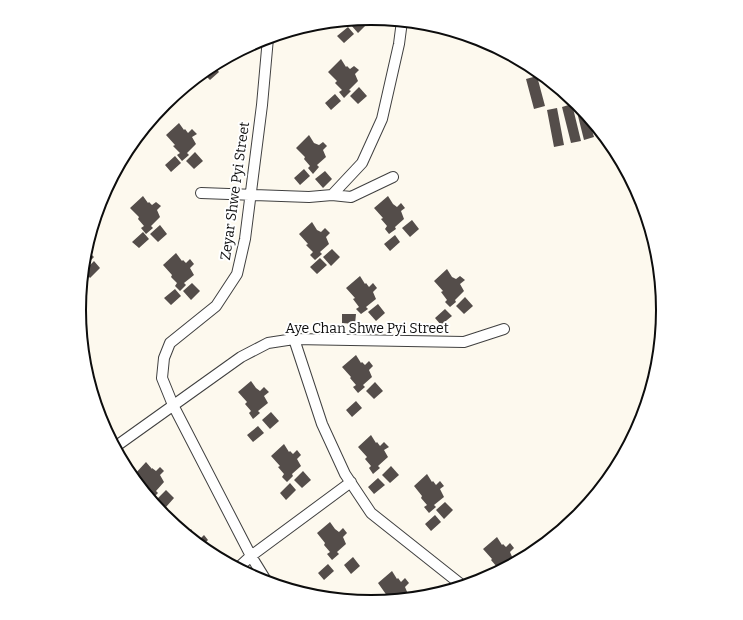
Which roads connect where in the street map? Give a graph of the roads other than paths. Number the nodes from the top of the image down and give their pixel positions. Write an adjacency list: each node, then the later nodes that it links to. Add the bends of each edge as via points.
1 (401, 27): 6 (street, via 382,119 362,163)
2 (267, 45): 5 (street, Zeyar Shwe Pyi Street)
3 (393, 177): 6 (street, via 351,197)
4 (201, 193): 5 (street)
5 (250, 195): 6 (street); 9 (street, Zeyar Shwe Pyi Street, via 246,239 237,274 216,306 170,343 164,358 162,378)
6 (332, 195)
7 (504, 329): 8 (street, Aye Chan Shwe Pyi Street, via 464,342)
8 (294, 339): 9 (street, Aye Chan Shwe Pyi Street, via 268,343 241,357); 11 (street, via 322,424)
9 (173, 405): 10 (street, Aye Chan Shwe Pyi Street); 12 (street, Zeyar Shwe Pyi Street)
10 (120, 443)
11 (351, 482): 12 (street); 15 (street, via 372,513)
12 (251, 556): 13 (street); 14 (street, Zeyar Shwe Pyi Street)
13 (242, 564)
14 (261, 573)
15 (457, 582)

